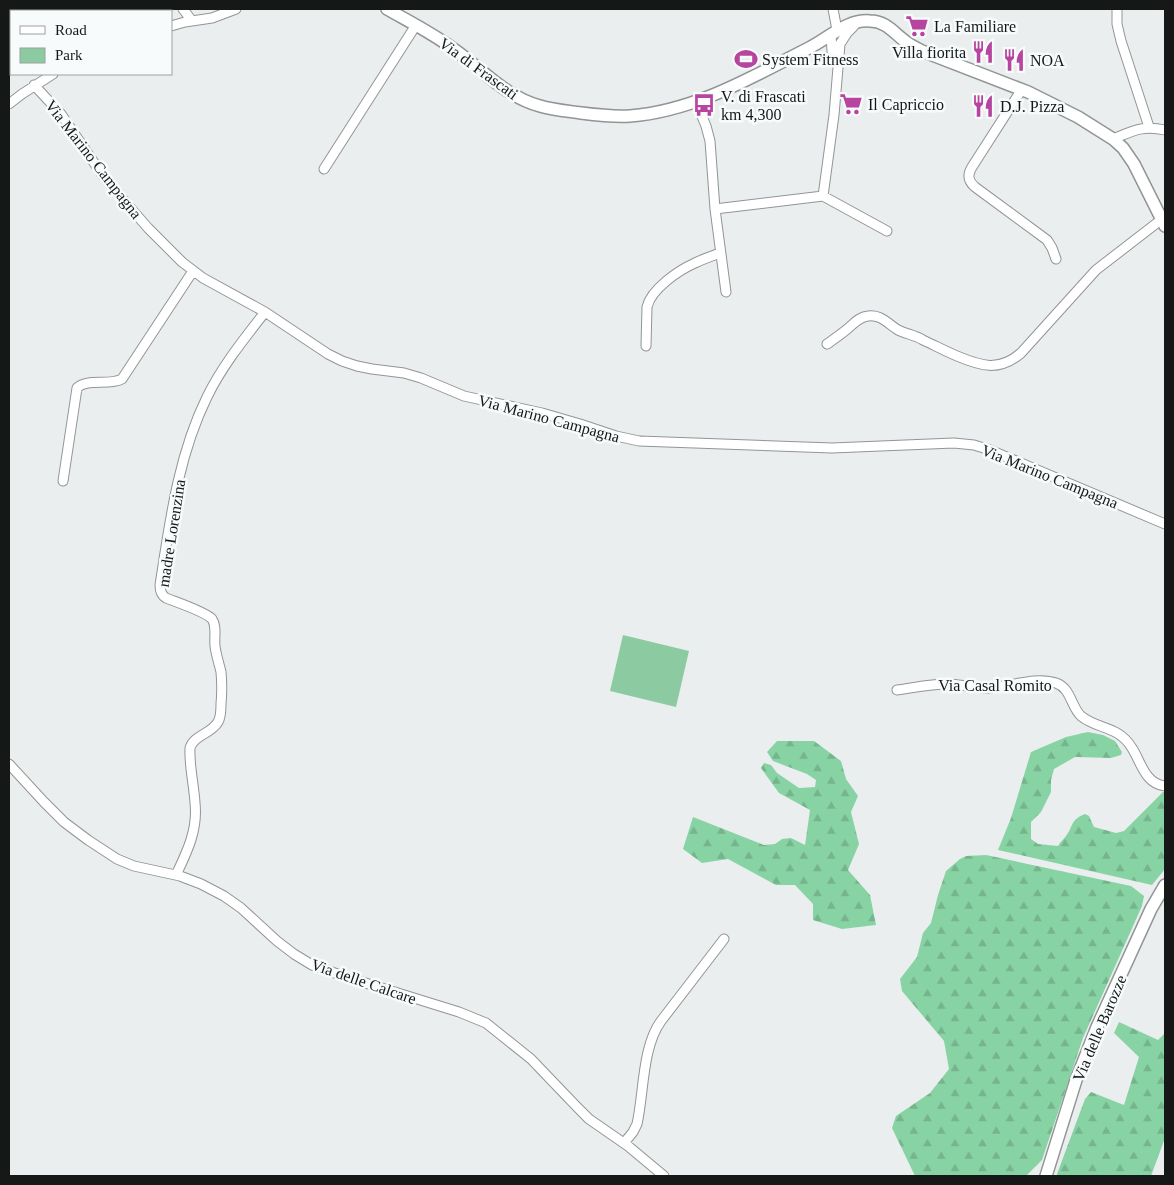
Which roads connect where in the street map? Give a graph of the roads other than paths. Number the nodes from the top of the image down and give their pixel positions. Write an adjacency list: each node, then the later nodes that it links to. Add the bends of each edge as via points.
1 (183, 9): 6 (street)
2 (236, 9): 6 (street, via 217,17)
3 (387, 9): 7 (main road, Via di Frascati)
4 (833, 9): 9 (street)
5 (1117, 9): 18 (street, via 1121,41)
6 (192, 21): 8 (street)
7 (416, 25): 16 (main road, Via di Frascati, via 456,50 509,93 541,106 621,116); 21 (street)
8 (172, 26)
9 (840, 31): 10 (main road, Via di Frascati); 11 (street); 12 (street); 15 (main road, Via di Frascati, via 857,22 882,23 922,51)
10 (818, 43): 11 (street); 16 (main road, Via di Frascati)
11 (832, 51): 12 (street)
12 (838, 64): 22 (street)
13 (51, 75): 14 (street)
14 (34, 85): 17 (street); 28 (street, Via Marino Campagna, via 61,114 134,213)
15 (1022, 90): 20 (main road, Via di Frascati, via 1078,117); 27 (street, via 968,178 975,188 1047,240)
16 (696, 102): 23 (street, via 710,141)
17 (9, 104)
18 (1149, 127): 19 (street); 20 (street)
19 (1165, 130)
20 (1113, 139): 24 (main road, Via di Frascati, via 1134,164)
21 (324, 169)
22 (823, 196): 23 (street); 25 (street)
23 (715, 209): 26 (street)
24 (1163, 223): 31 (street, via 1096,270 1021,353 1004,364 974,363 902,332 883,318 874,316 858,320)
25 (887, 231)
26 (720, 253): 29 (street); 32 (street, via 685,268 652,294 647,307)
27 (1056, 259)
28 (193, 271): 30 (street, Via Marino Campagna); 33 (street, via 125,377 118,381 83,384 77,388)
29 (726, 292)
30 (265, 312): 34 (street, Via Marino Campagna, via 330,355 348,363 407,374 460,394 542,413 623,438 653,442 832,448 974,445); 38 (street, madre Lorenzina, via 207,396 186,450 170,516 160,592 162,596 212,619 222,684 218,723 195,739 190,748 196,818 191,841)
31 (827, 344)
32 (646, 346)
33 (63, 481)
34 (1165, 524)
35 (897, 690): 37 (street, Via Casal Romito, via 946,684 988,688 1039,681 1056,683 1064,688 1082,717 1123,736 1149,778)
36 (9, 764): 38 (street, Via delle Calcare, via 60,819 104,851 126,864)
37 (1165, 786)
38 (176, 875): 41 (street, Via delle Calcare, via 229,899 294,954 312,965 486,1023 531,1059 585,1115)
39 (1165, 885): 43 (main road, Via delle Barozze, via 1097,1027 1076,1080)
40 (724, 939): 41 (street, via 654,1033 637,1124)
41 (624, 1143): 42 (street, Via delle Calcare)
42 (664, 1176)
43 (1046, 1176)

